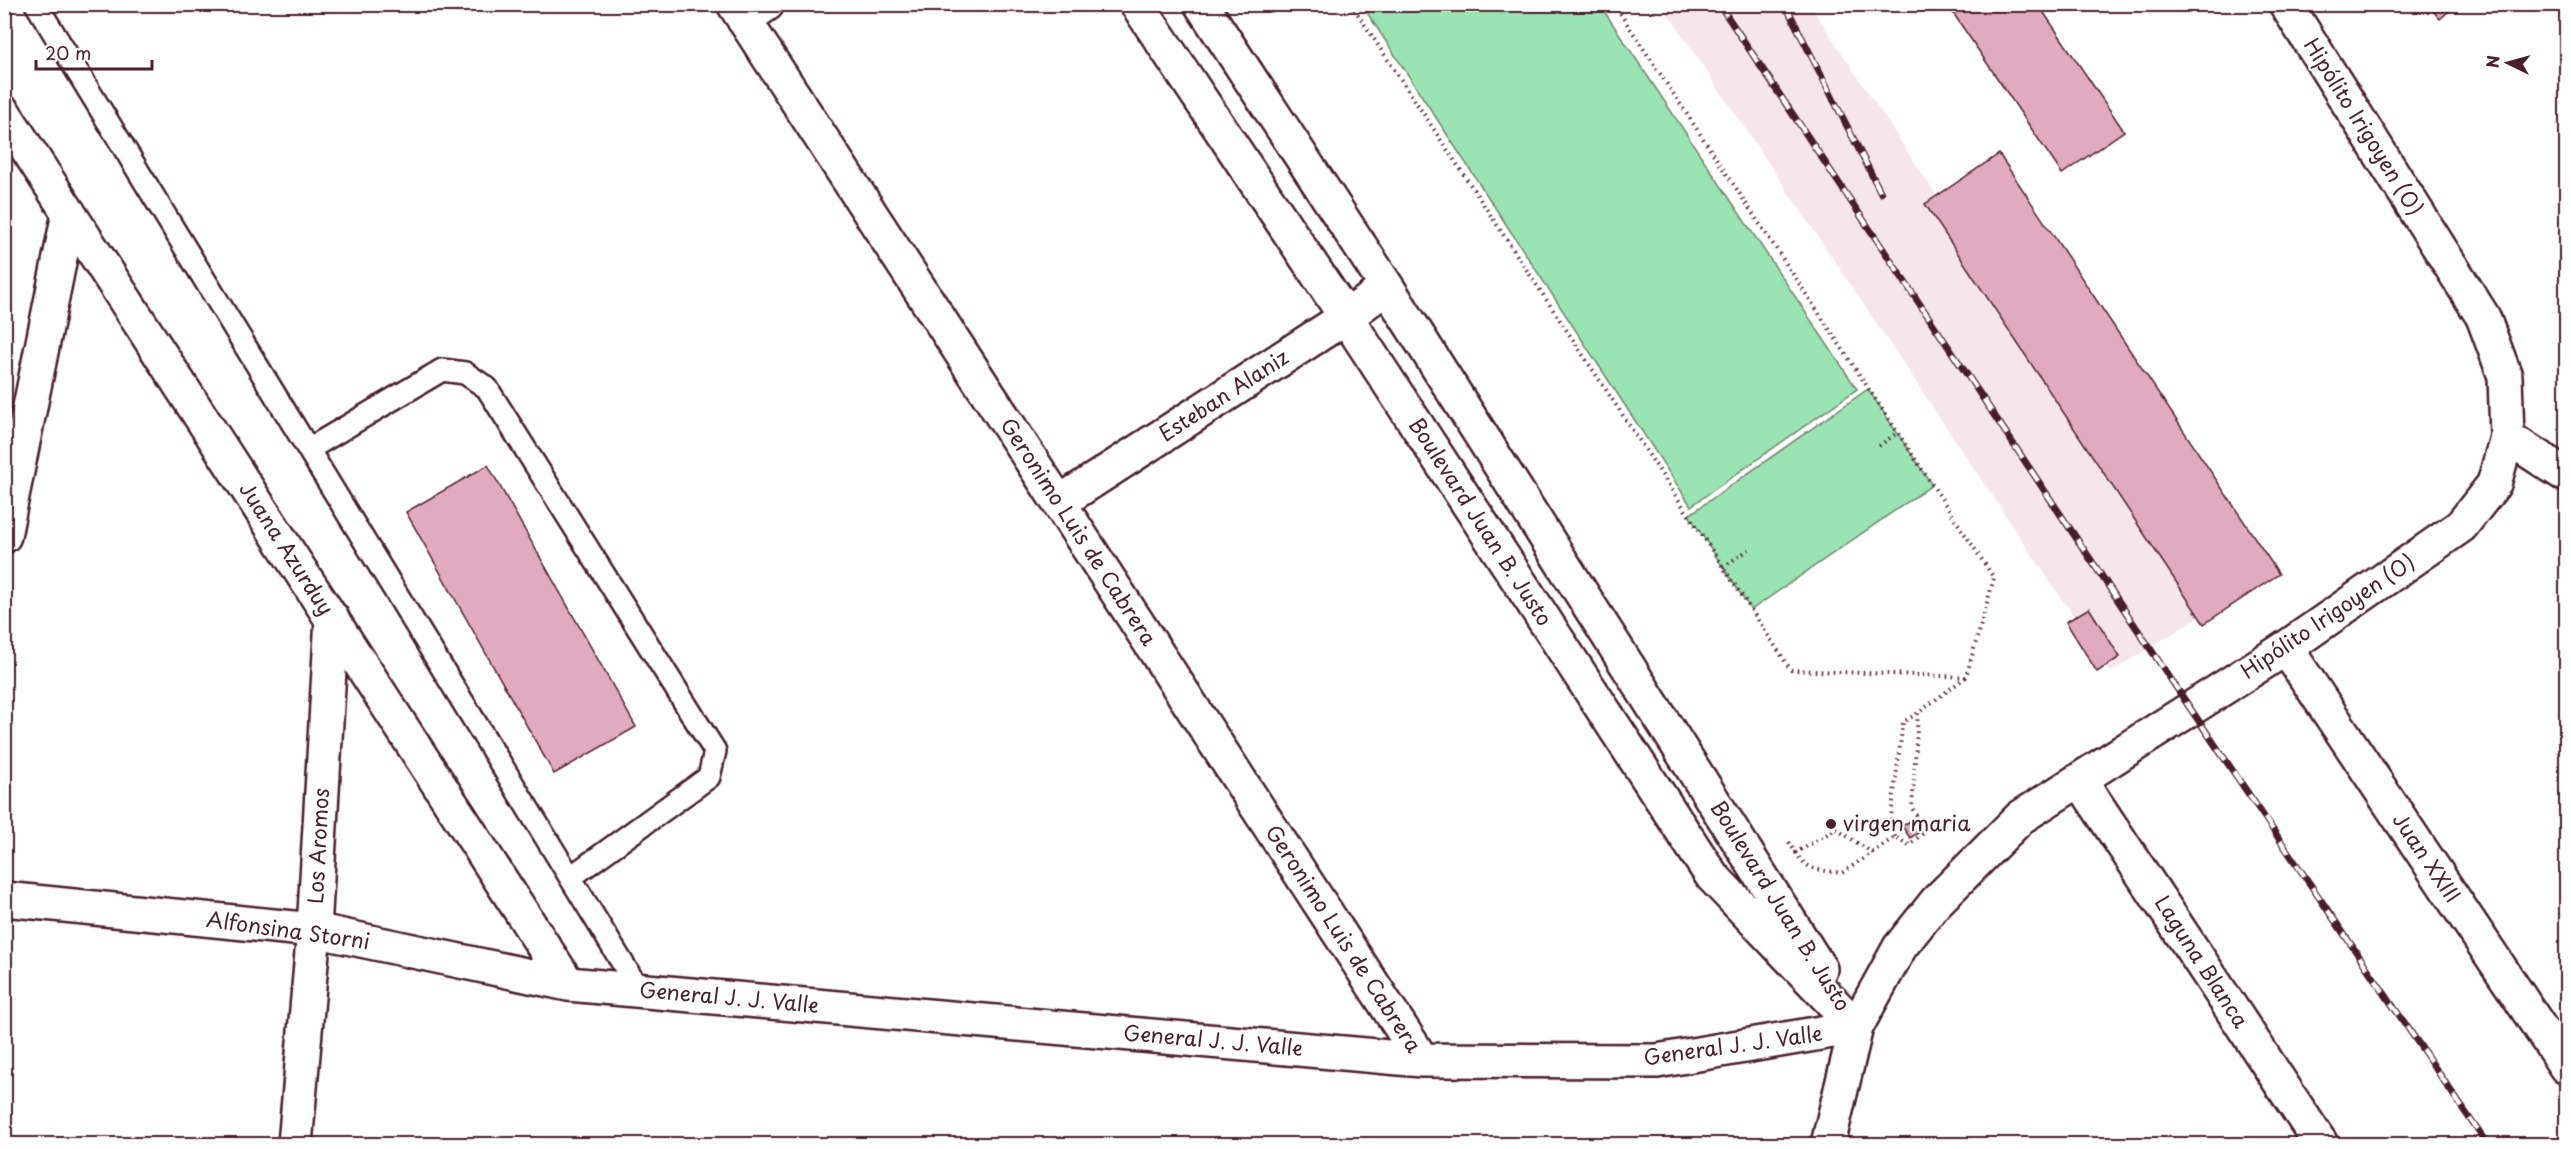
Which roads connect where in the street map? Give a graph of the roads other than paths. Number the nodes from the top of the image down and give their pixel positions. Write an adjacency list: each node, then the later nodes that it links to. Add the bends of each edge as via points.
1 (36, 4): 11 (lane)
2 (1137, 4): 9 (main road, Boulevard Juan B. Justo)
3 (1201, 4): 8 (main road, Boulevard Juan B. Justo)
4 (2286, 4): 10 (main road, Hipólito Irigoyen (O), via 2483,316 2505,376)
5 (748, 10): 13 (main road, Geronimo Luis de Cabrera)
6 (4, 113): 7 (main road, Juana Azurduy)
7 (69, 213): 14 (main road); 15 (main road, Juana Azurduy)
8 (1387, 287): 9 (main road, Esteban Alaniz); 23 (main road, Boulevard Juan B. Justo)
9 (1346, 317): 13 (main road, Esteban Alaniz); 23 (main road, Boulevard Juan B. Justo, via 1712,876)
10 (2507, 437): 12 (main road); 16 (main road, Hipólito Irigoyen (O), via 2494,484 2461,526)
11 (309, 449): 18 (lane); 18 (lane, via 442,370 465,373 487,388 715,751 709,777)
12 (2566, 474)
13 (1060, 502): 24 (main road, Geronimo Luis de Cabrera)
14 (4, 536)
15 (332, 618): 20 (main road, Los Aromos); 21 (main road, Juana Azurduy)
16 (2286, 648): 17 (main road, Hipólito Irigoyen (O)); 25 (main road, Juan XXIII)
17 (2080, 780): 23 (main road, Hipólito Irigoyen (O), via 2021,817 1936,902 1900,947); 28 (main road, Laguna Blanca)
18 (571, 877): 22 (lane)
19 (4, 899): 20 (main road, Alfonsina Storni)
20 (314, 930): 21 (main road, Alfonsina Storni); 26 (main road, Los Aromos)
21 (568, 984): 22 (main road, General J. J. Valle)
22 (639, 990): 24 (main road, General J. J. Valle)
23 (1856, 1026): 24 (main road, General J. J. Valle, via 1657,1061); 27 (main road, Hipólito Irigoyen (O))
24 (1422, 1060)
25 (2566, 1067)
26 (295, 1144)
27 (1828, 1144)
28 (2321, 1144)

